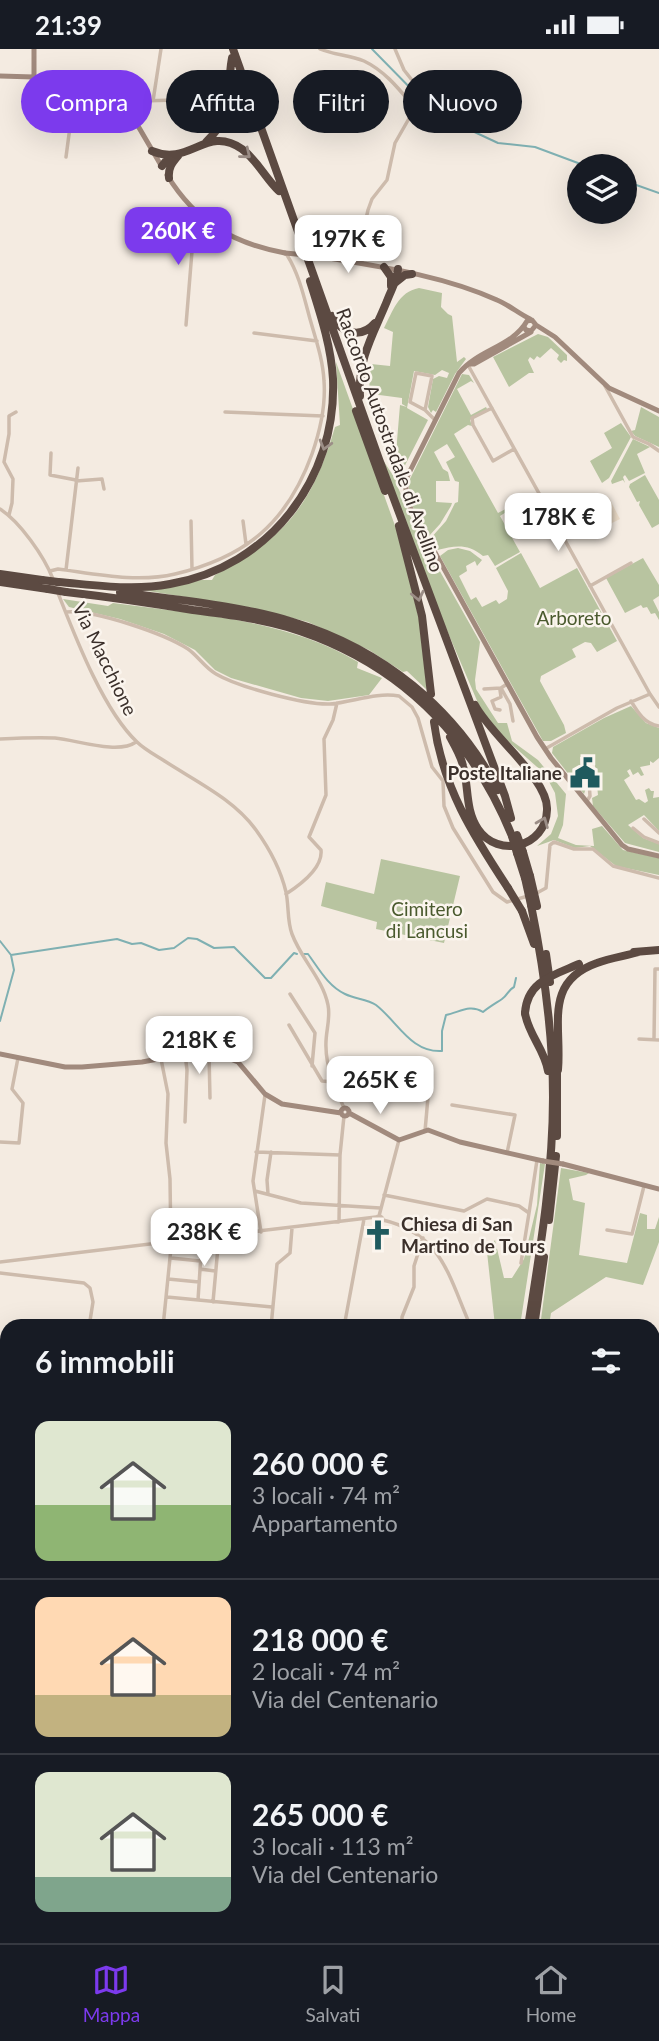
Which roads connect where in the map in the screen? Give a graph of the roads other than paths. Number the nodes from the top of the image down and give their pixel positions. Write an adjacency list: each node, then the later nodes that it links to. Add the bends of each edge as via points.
1 (34, 49): 6 (street)
2 (161, 49): 12 (street)
3 (320, 49): 10 (street, via 377,68)
4 (395, 49): 7 (street)
5 (231, 52): 16 (highway, via 228,109 222,125); 22 (highway); 30 (highway, Raccordo Autostradale di Avellino)
6 (34, 70)
7 (404, 70)
8 (0, 76): 9 (street)
9 (21, 77)
10 (403, 93)
11 (166, 100): 12 (street)
12 (153, 101)
13 (403, 128): 25 (street, via 387,180 368,210)
14 (69, 133): 18 (street)
15 (142, 133): 17 (street)
16 (203, 143): 19 (highway); 22 (highway, one-way to 22, via 227,142 242,149)
17 (152, 151): 19 (highway); 20 (street)
18 (66, 157)
19 (174, 158): 20 (highway); 21 (highway)
20 (162, 166): 21 (street)
21 (169, 178): 23 (street)
22 (279, 191): 29 (highway)
23 (201, 216): 24 (street, via 239,241); 33 (street, via 193,239)
24 (285, 253): 25 (street, bridge); 36 (street)
25 (362, 263): 26 (street)
26 (384, 267): 27 (street); 31 (highway)
27 (398, 269): 28 (street); 31 (highway)
28 (412, 274): 31 (highway); 34 (street, via 495,298)
29 (309, 276): 66 (highway, one-way to 66, via 330,352 332,417 312,482 287,519 250,552 190,580 142,587); 75 (highway, one-way to 75, via 406,551 422,615)
30 (317, 283): 32 (highway, via 333,318 346,331 364,332); 39 (highway, Raccordo Autostradale di Avellino)
31 (392, 285): 32 (highway)
32 (379, 318): 39 (highway, via 362,358)
33 (186, 325)
34 (530, 326): 37 (street); 38 (street, via 546,331)
35 (254, 333): 36 (street)
36 (317, 341): 45 (street, via 322,358)
37 (468, 365): 40 (street); 46 (street, via 459,373)
38 (603, 383): 42 (street); 48 (street, via 633,437)
39 (359, 402): 68 (highway, Raccordo Autostradale di Avellino)
40 (492, 408): 47 (street); 47 (street, via 472,418 474,428 493,461)
41 (425, 410): 41 (street, via 432,376 416,373 410,402); 46 (street)
42 (659, 411)
43 (16, 412): 55 (street, via 9,416 4,456 13,479)
44 (225, 412): 45 (street)
45 (323, 416): 59 (street, via 295,496 276,520)
46 (435, 420): 72 (street, via 406,479 406,500)
47 (514, 449): 58 (street)
48 (659, 451)
49 (51, 453): 51 (street, via 50,475)
50 (78, 468): 51 (street)
51 (76, 480): 52 (street, via 103,478); 62 (street)
52 (103, 489)
53 (0, 509): 55 (street, Via Macchione)
54 (520, 510): 58 (street, via 535,536)
55 (9, 515): 63 (street, Via Macchione)
56 (191, 521): 61 (street)
57 (243, 521): 59 (street)
58 (556, 524): 67 (street)
59 (246, 544): 61 (street)
60 (631, 563): 67 (street)
61 (192, 569): 62 (street, via 151,578)
62 (66, 570): 63 (street)
63 (50, 572): 69 (street, Via Macchione)
64 (0, 574): 66 (highway, bridge)
65 (0, 582): 70 (highway, bridge, via 261,620)
66 (58, 582): 70 (highway, via 259,613 313,629)
67 (590, 586): 76 (street)
68 (430, 595): 74 (highway, one-way to 68, via 454,743 478,829 497,845 516,846 531,840 545,822 545,795 479,712); 89 (highway, Raccordo Autostradale di Avellino)
69 (66, 611): 78 (street, via 158,634 191,651 227,679 305,702); 85 (street, Via Macchione, via 100,687)
70 (365, 656): 71 (highway)
71 (380, 665): 74 (highway); 89 (highway, via 409,681 444,713 494,781)
72 (503, 687): 73 (street); 80 (street, via 500,697 492,701); 81 (street); 86 (street)
73 (484, 689)
74 (412, 692): 93 (highway, via 466,751)
75 (431, 694)
76 (650, 694): 77 (street); 79 (street)
77 (631, 701): 83 (street, via 642,717); 86 (street)
78 (337, 703): 96 (street, via 393,695 412,707 432,767 443,781 444,806 453,828 493,892 507,902 544,891 552,842 593,849 613,866); 97 (street, via 324,739 326,795 309,837 321,850 320,861)
79 (659, 707)
80 (500, 710)
81 (513, 721)
82 (434, 722): 105 (highway, bridge, via 456,803 522,911 537,953)
83 (659, 726)
84 (0, 739): 85 (street, via 54,738 115,747)
85 (136, 742): 97 (street, Via Macchione, via 222,797 256,829)
86 (545, 748): 88 (street)
87 (589, 782): 88 (street)
88 (587, 803): 95 (street, via 622,845)
89 (511, 818): 93 (highway)
90 (644, 819): 92 (street)
91 (633, 828): 94 (street)
92 (659, 833)
93 (514, 835): 98 (highway, bridge)
94 (659, 843)
95 (657, 855)
96 (659, 878)
97 (286, 894): 116 (street, Via Macchione, via 292,935 326,996 326,1046)
98 (534, 906): 105 (highway); 115 (highway, via 553,1006)
99 (659, 950): 100 (highway)
100 (639, 952): 115 (highway, via 592,964 566,983 560,997); 132 (highway, bridge, via 579,964 538,983 529,994 528,1025 549,1072)
101 (659, 969): 104 (street, via 655,969)
102 (290, 994): 113 (street, via 315,1033)
103 (289, 1025): 113 (street)
104 (657, 1030): 107 (street)
105 (550, 1035): 132 (highway)
106 (639, 1039): 107 (street)
107 (656, 1040)
108 (209, 1053): 110 (street); 119 (street, via 231,1057); 120 (street)
109 (0, 1054): 111 (street)
110 (185, 1054): 112 (street); 123 (street)
111 (18, 1058): 112 (street, via 65,1067); 126 (street, via 12,1089 23,1103 19,1143)
112 (161, 1059): 150 (street, via 168,1094)
113 (312, 1066): 116 (street, via 322,1081)
114 (376, 1068): 118 (street, via 345,1065)
115 (558, 1077): 171 (highway, via 554,1179)
116 (333, 1082): 118 (street)
117 (429, 1086): 124 (street)
118 (336, 1088): 122 (street)
119 (265, 1094): 122 (street, via 289,1107); 127 (street)
120 (210, 1098)
121 (452, 1105): 129 (street, via 515,1115)
122 (344, 1112): 125 (street); 130 (street)
123 (185, 1122)
124 (425, 1131): 125 (street); 129 (street)
125 (400, 1140): 137 (street)
126 (0, 1142)
127 (256, 1152): 128 (street); 135 (street)
128 (271, 1152): 130 (street); 136 (street)
129 (508, 1153): 131 (street)
130 (340, 1155): 138 (street)
131 (540, 1161): 133 (street, bridge); 140 (street)
132 (549, 1178): 170 (highway)
133 (644, 1185): 134 (street); 145 (street, via 632,1234)
134 (659, 1189)
135 (255, 1191): 136 (street); 146 (street)
136 (268, 1194): 138 (street)
137 (384, 1195): 139 (street); 140 (street, via 464,1211 487,1199)
138 (338, 1205): 139 (street); 143 (street)
139 (380, 1208): 142 (street)
140 (530, 1213): 154 (street)
141 (364, 1219): 142 (street); 143 (street); 167 (street)
142 (378, 1219): 149 (street)
143 (339, 1222): 144 (street)
144 (292, 1228): 146 (street); 163 (street, via 290,1253 277,1264)
145 (607, 1230)
146 (261, 1231): 147 (street)
147 (219, 1236): 148 (street); 156 (street)
148 (202, 1238): 150 (street); 153 (street)
149 (423, 1238): 168 (street, via 414,1266 414,1287); 169 (street, via 451,1275)
150 (171, 1242): 151 (street); 152 (street)
151 (171, 1258): 153 (street); 158 (street)
152 (0, 1262)
153 (201, 1262): 155 (street)
154 (522, 1263)
155 (200, 1269): 156 (street); 159 (street)
156 (216, 1271): 162 (street)
157 (0, 1273): 164 (street, via 84,1283 93,1302)
158 (168, 1279): 159 (street); 160 (street)
159 (199, 1282): 161 (street)
160 (167, 1297): 161 (street); 165 (street)
161 (198, 1300): 162 (street)
162 (212, 1301): 163 (street)
163 (272, 1307): 166 (street)
164 (90, 1319)
165 (164, 1319)
166 (271, 1319)
167 (345, 1319)
168 (402, 1319)
169 (468, 1319)
170 (529, 1319)
171 (535, 1319)

